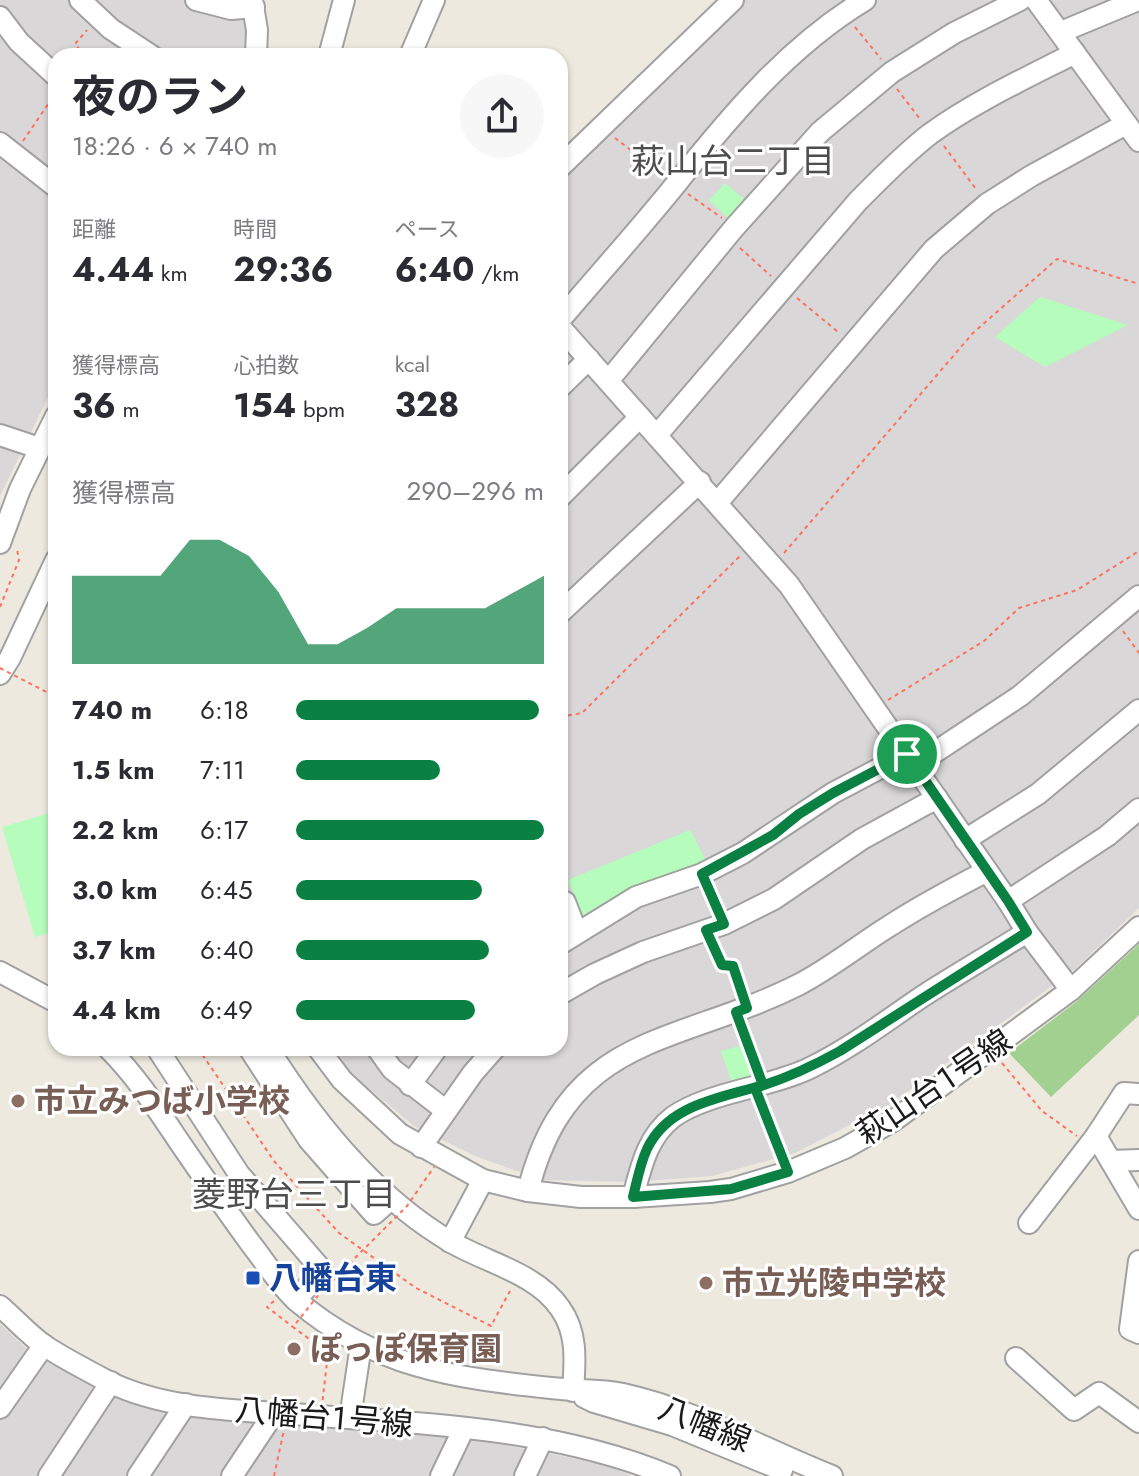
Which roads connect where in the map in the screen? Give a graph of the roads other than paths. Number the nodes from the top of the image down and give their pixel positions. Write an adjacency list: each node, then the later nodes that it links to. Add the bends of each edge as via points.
1 (80, 0): 13 (street)
2 (196, 0): 10 (street, via 231,9)
3 (344, 0): 15 (street)
4 (434, 0): 16 (street)
5 (733, 0): 21 (street)
6 (865, 0): 23 (street, via 788,59 744,102)
7 (1020, 0): 27 (street, via 889,74 820,132)
8 (1036, 0): 12 (street)
9 (1138, 0): 12 (street)
10 (253, 4): 14 (street)
11 (0, 17): 18 (street)
12 (1061, 32): 17 (street)
13 (140, 48)
14 (256, 48)
15 (331, 48)
16 (413, 48)
17 (1075, 53): 19 (street); 31 (street, via 933,132 890,169)
18 (48, 69)
19 (1133, 133): 35 (street, via 1031,176 987,204 934,249)
20 (7, 149): 22 (street)
21 (568, 159)
22 (48, 181)
23 (568, 311)
24 (568, 336): 25 (street)
25 (589, 359): 26 (street); 27 (street)
26 (568, 379)
27 (609, 380): 28 (street)
28 (640, 417): 31 (street); 34 (street)
29 (48, 431): 32 (street)
30 (0, 435): 32 (street)
31 (657, 435): 33 (street)
32 (39, 448): 36 (street)
33 (700, 482): 35 (street); 39 (street)
34 (568, 489)
35 (718, 502): 42 (street, via 789,585)
36 (1, 540)
37 (48, 577): 40 (street)
38 (1139, 596): 42 (street, via 1020,696)
39 (568, 606)
40 (0, 674)
41 (1139, 710): 45 (street, via 1038,794)
42 (910, 760): 43 (street); 50 (street, via 833,793 753,847 702,874 636,897)
43 (937, 798): 45 (street); 52 (street, via 862,839 774,899 643,952)
44 (1139, 809): 47 (street)
45 (965, 840): 46 (street)
46 (987, 871): 47 (street); 71 (street, via 922,905 803,982 618,1058 570,1100 549,1130)
47 (1008, 901): 49 (street)
48 (1139, 927): 53 (street, 萩山台１号線)
49 (1027, 932): 53 (street); 72 (street, via 808,1069 708,1101 671,1119 646,1151)
50 (569, 939)
51 (0, 972): 54 (street)
52 (568, 989)
53 (1071, 990): 72 (street, 萩山台１号線, via 893,1121 845,1148 731,1189)
54 (48, 998)
55 (116, 1056): 78 (street, 八幡線)
56 (162, 1056): 78 (street, via 239,1174 322,1270)
57 (254, 1056): 73 (street, via 309,1140 374,1214)
58 (274, 1056): 73 (street, via 331,1138)
59 (324, 1056): 67 (street, 萩山台１号線, via 376,1114)
60 (383, 1056): 63 (street)
61 (431, 1056): 63 (street)
62 (489, 1056): 65 (street)
63 (410, 1085): 65 (street)
64 (1139, 1094): 66 (street, via 1124,1093)
65 (445, 1110): 67 (street)
66 (1092, 1140): 69 (street); 75 (street)
67 (421, 1147): 70 (street, 萩山台１号線)
68 (1139, 1160): 69 (street)
69 (1111, 1161): 74 (street)
70 (483, 1180): 71 (street, 萩山台１号線); 76 (street)
71 (528, 1191): 72 (street, 萩山台１号線)
72 (633, 1197)
73 (391, 1199): 76 (street)
74 (1139, 1209)
75 (1029, 1223)
76 (450, 1242): 85 (street, via 542,1288 560,1307 572,1329)
77 (1139, 1261): 80 (street, via 1130,1329)
78 (292, 1296): 82 (street, 八幡線)
79 (0, 1306): 81 (street, 八幡台１号線)
80 (1139, 1333)
81 (44, 1345): 84 (street, 八幡台１号線); 87 (street)
82 (361, 1345): 85 (street, 八幡線, via 442,1373); 88 (street)
83 (1016, 1358): 90 (street, via 1074,1410 1099,1393)
84 (111, 1382): 86 (street, 八幡台１号線); 94 (street)
85 (573, 1391): 100 (street, 八幡線); 101 (street, 八幡線, via 596,1389 655,1403)
86 (186, 1404): 89 (street, 八幡台１号線); 95 (street)
87 (0, 1408)
88 (350, 1418): 89 (street, 八幡台１号線); 91 (street, 八幡台１号線)
89 (279, 1421): 96 (street)
90 (1139, 1422)
91 (464, 1428): 92 (street, 八幡台１号線); 97 (street)
92 (543, 1438): 93 (street, 八幡台１号線); 98 (street)
93 (620, 1468): 99 (street, 八幡台１号線)
94 (49, 1476)
95 (138, 1476)
96 (232, 1476)
97 (441, 1476)
98 (525, 1476)
99 (670, 1476)
100 (797, 1476)
101 (832, 1476)

